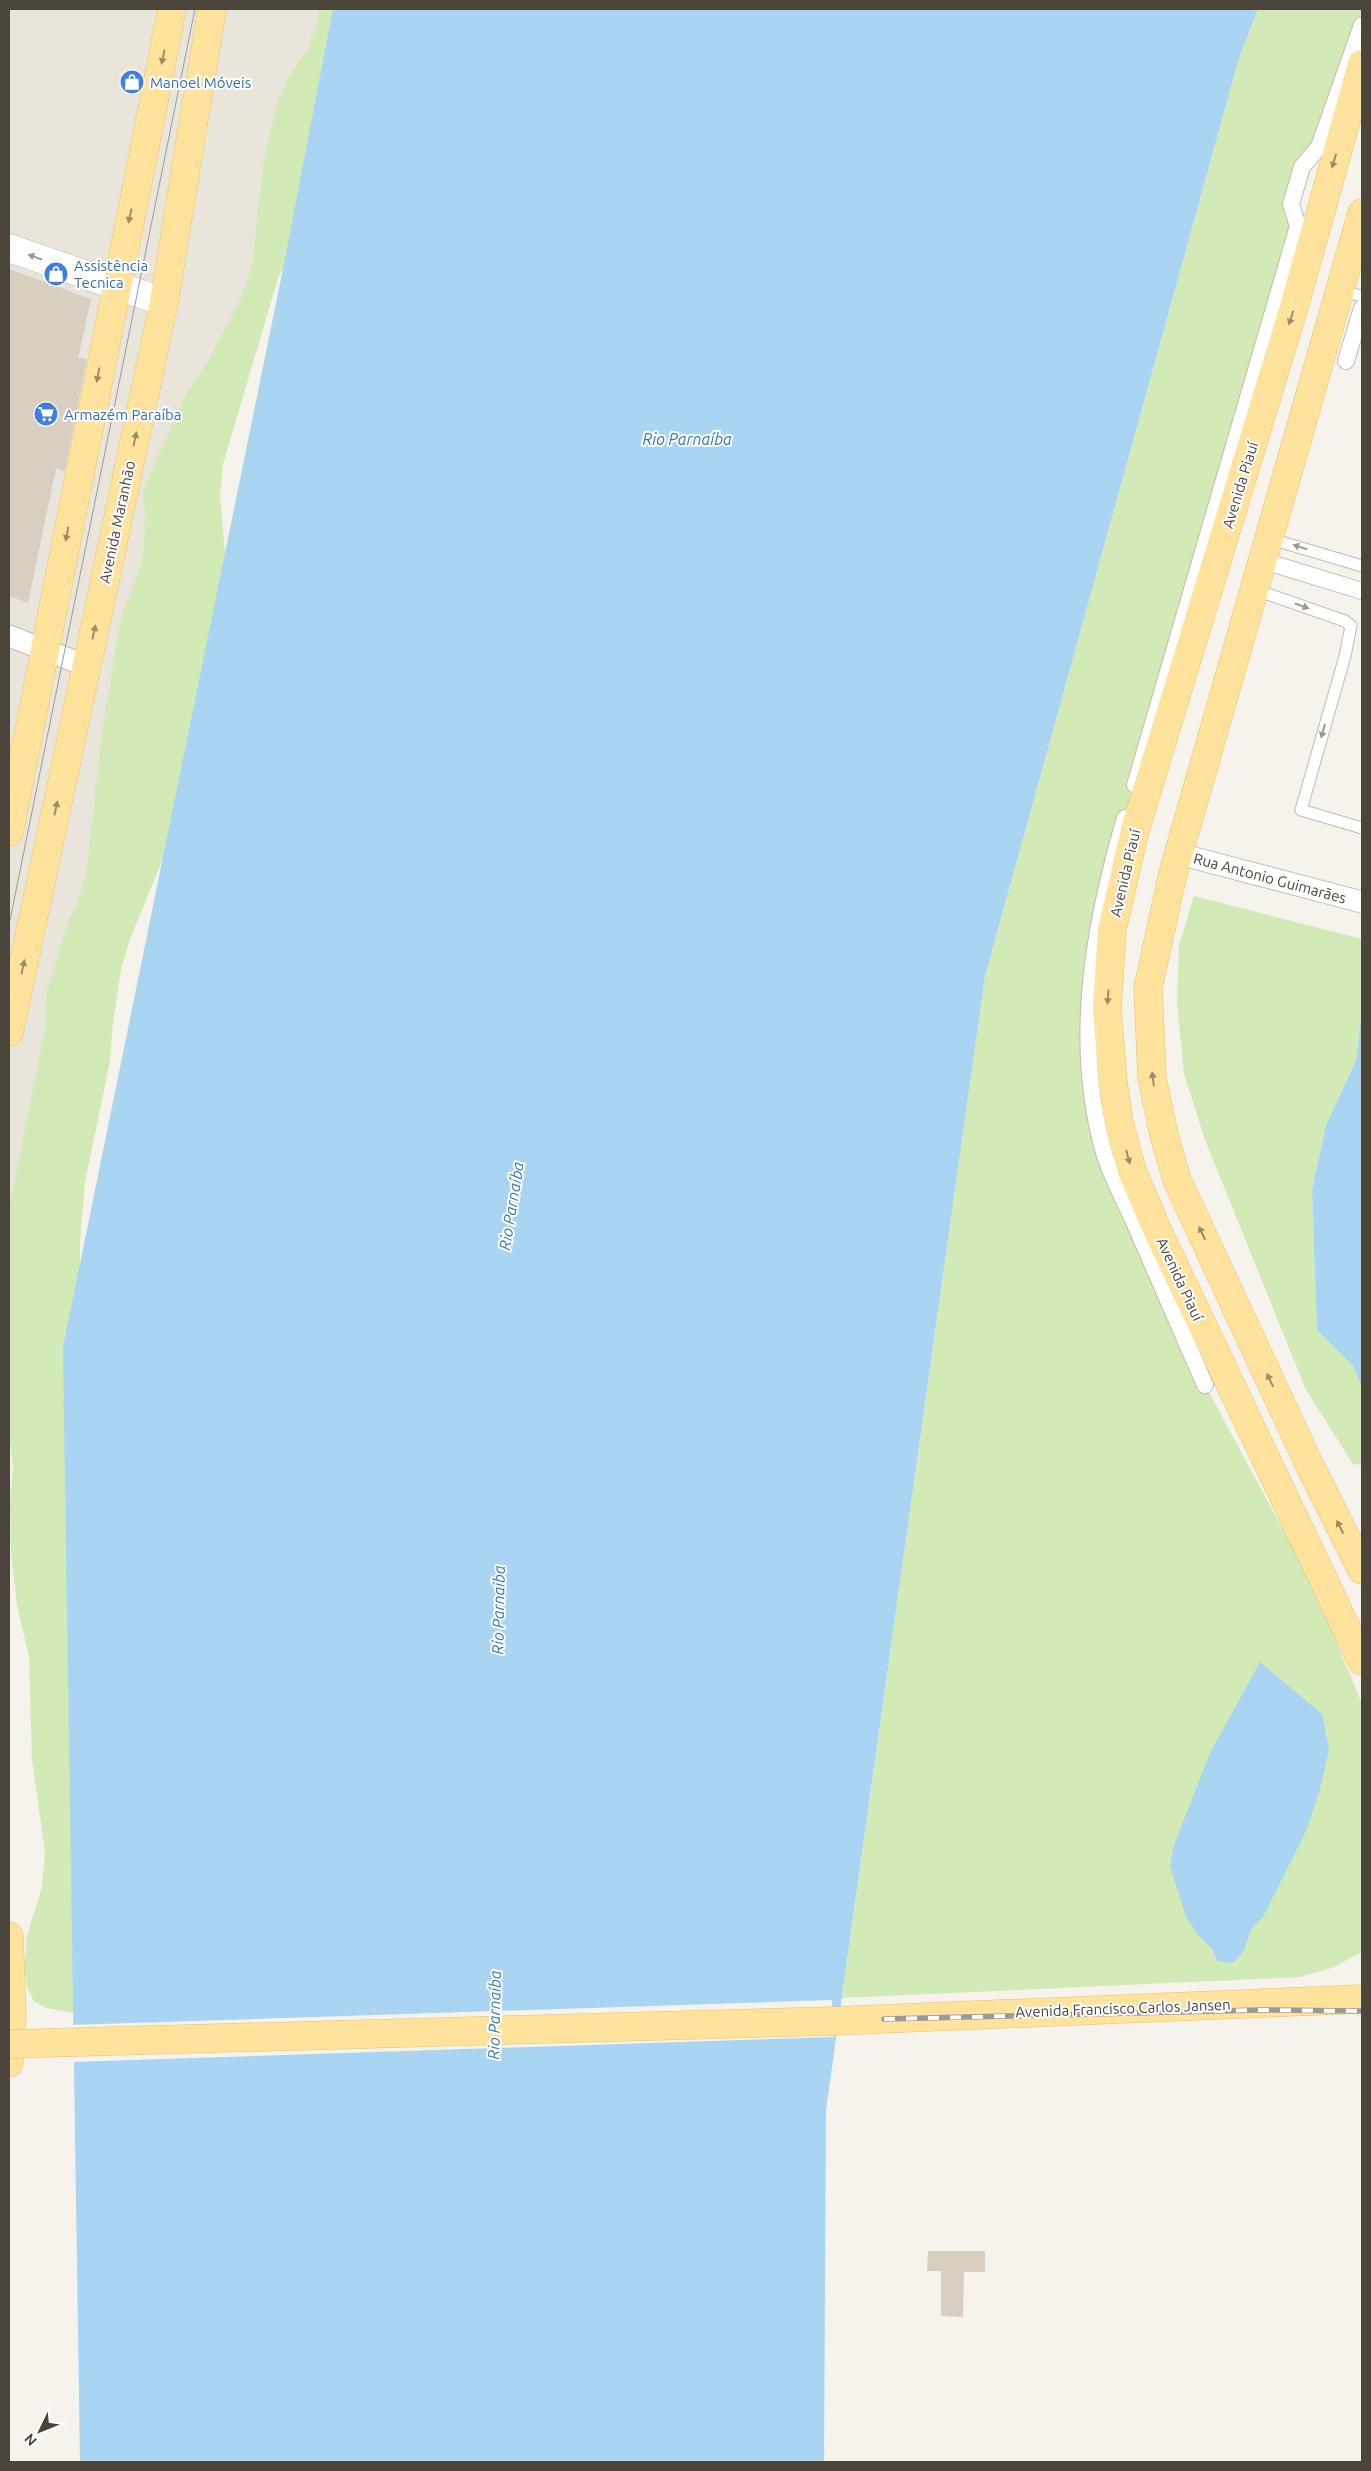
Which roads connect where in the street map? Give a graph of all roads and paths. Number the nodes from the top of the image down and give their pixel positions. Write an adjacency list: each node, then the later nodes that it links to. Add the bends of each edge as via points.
1 (172, 9): 7 (main road, one-way to 7)
2 (212, 9): 9 (main road, Avenida Maranhão)
3 (1362, 25): 24 (street, via 1319,147 1302,167 1290,204 1298,226 1110,869 1094,949 1088,1021 1091,1086 1106,1157)
4 (1362, 64): 26 (main road, Avenida Piauí, one-way to 26, via 1294,307 1135,830 1112,930 1107,1008 1119,1122 1132,1171)
5 (1362, 213): 8 (main road)
6 (9, 248): 7 (street, one-way to 6)
7 (116, 287): 9 (street); 17 (main road, one-way to 17)
8 (1351, 294): 12 (main road)
9 (164, 302): 18 (main road, Avenida Maranhão, one-way to 9)
10 (1362, 308): 11 (street)
11 (1346, 362)
12 (1267, 550): 13 (lane, one-way to 12); 14 (main road); 15 (street)
13 (1362, 566)
14 (1256, 590): 19 (lane, one-way to 19, via 1345,621 1351,626 1301,810); 21 (main road)
15 (1362, 591)
16 (9, 636): 17 (street)
17 (44, 649): 18 (street); 20 (main road)
18 (87, 666): 23 (main road, Avenida Maranhão, one-way to 18)
19 (1362, 828)
20 (9, 832)
21 (1179, 854): 22 (street, Rua Antonio Guimarães); 25 (main road, one-way to 21, via 1308,1462 1177,1180 1164,1135 1152,1078 1148,988)
22 (1362, 902)
23 (9, 1032)
24 (1205, 1385)
25 (1362, 1570)
26 (1362, 1661)
27 (9, 1936): 31 (main road, via 12,2018)
28 (1362, 1983): 29 (main road)
29 (1350, 1999): 30 (main road, Avenida Francisco Carlos Jansen, bridge, via 833,2021)
30 (9, 2044)
31 (9, 2063)

